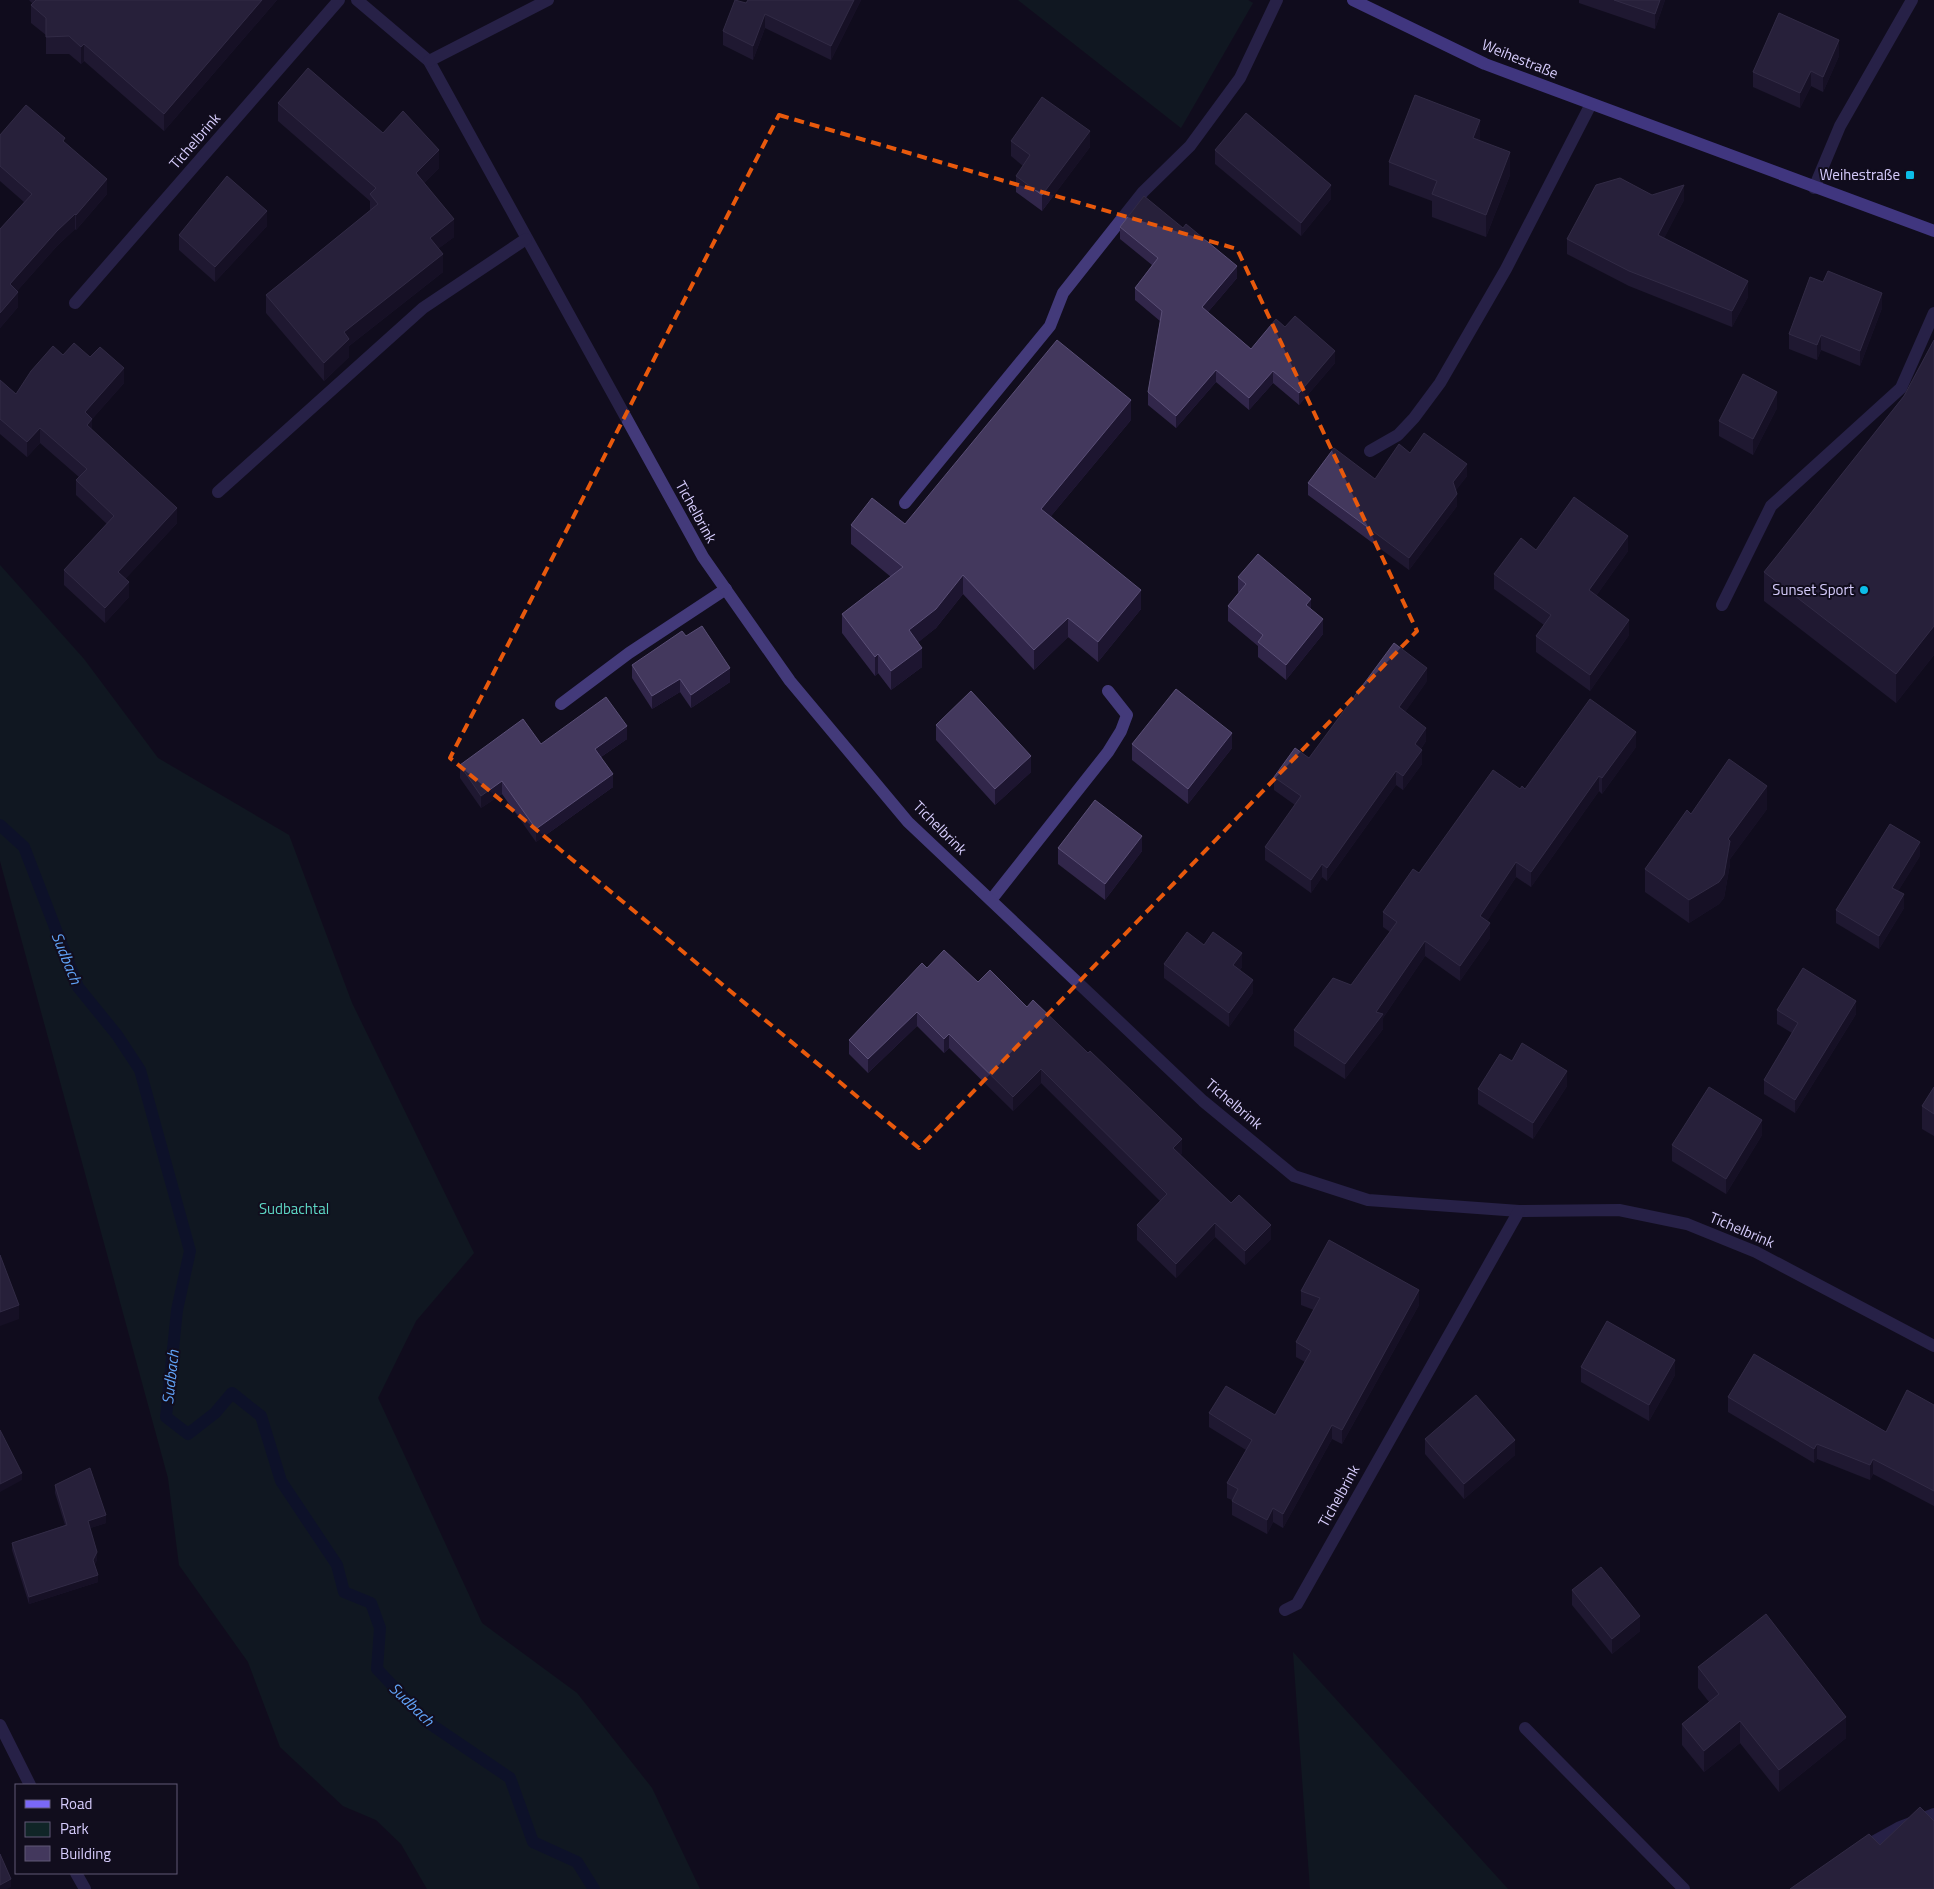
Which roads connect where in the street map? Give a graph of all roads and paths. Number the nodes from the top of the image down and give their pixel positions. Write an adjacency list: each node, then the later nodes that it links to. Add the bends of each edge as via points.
1 (339, 0): 12 (street, Tichelbrink)
2 (357, 0): 7 (street, Tichelbrink)
3 (548, 0): 7 (street)
4 (1277, 0): 16 (street, via 1240,78 1190,146 1142,192 1063,293 1050,326)
5 (1352, 0): 8 (main road, Weihestraße, via 1485,64)
6 (1912, 0): 9 (street, via 1840,126)
7 (429, 61): 11 (street, Tichelbrink)
8 (1591, 104): 9 (main road, Weihestraße); 14 (street, via 1506,269 1440,383 1398,435)
9 (1814, 188): 10 (main road, Weihestraße)
10 (1934, 231)
11 (526, 240): 15 (street, via 423,308); 17 (street, Tichelbrink, via 703,557)
12 (75, 302)
13 (1934, 313): 18 (street, via 1901,388 1771,506)
14 (1370, 451)
15 (218, 492)
16 (905, 503)
17 (726, 589): 20 (street, via 629,653); 21 (street, Tichelbrink, via 790,681 908,822)
18 (1722, 606)
19 (1108, 691): 21 (street, via 1127,715 1121,731)
20 (561, 704)
21 (991, 900): 22 (street, Tichelbrink, via 1203,1101 1294,1176 1368,1200)
22 (1519, 1211): 23 (street, Tichelbrink, via 1619,1210 1687,1224 1756,1252); 24 (street, Tichelbrink, via 1296,1604)
23 (1934, 1346)
24 (1285, 1610)
25 (0, 1724): 27 (street)
26 (1525, 1728): 32 (street)
27 (30, 1784)
28 (1934, 1814): 29 (street, via 1900,1827)
29 (1851, 1854)
30 (77, 1874): 31 (street)
31 (85, 1889)
32 (1684, 1889)

